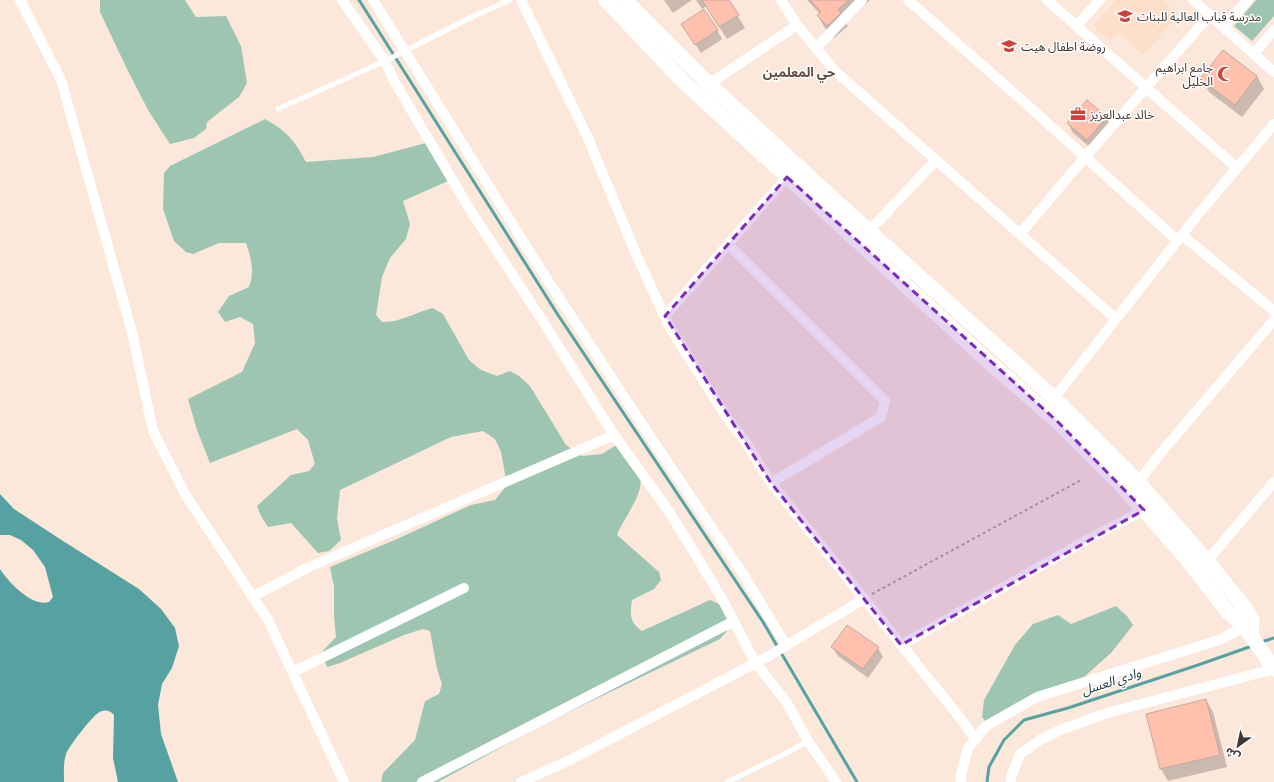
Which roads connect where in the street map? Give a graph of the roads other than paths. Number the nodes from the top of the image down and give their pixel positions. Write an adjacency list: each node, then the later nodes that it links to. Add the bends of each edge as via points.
1 (20, 0): 49 (street, via 61,80 132,332 153,431 185,494)
2 (342, 0): 23 (street)
3 (373, 0): 21 (street)
4 (510, 0): 21 (lane)
5 (520, 0): 38 (street, via 587,136)
6 (606, 0): 32 (main road, via 684,82)
7 (625, 0): 25 (main road)
8 (782, 0): 16 (street)
9 (862, 0): 20 (street)
10 (908, 0): 29 (street)
11 (1047, 0): 17 (street)
12 (1100, 0): 17 (street)
13 (1193, 0): 15 (street)
14 (1248, 0): 18 (street)
15 (1210, 15): 18 (street); 26 (street)
16 (797, 25): 20 (street); 25 (street)
17 (1076, 26): 26 (street)
18 (1223, 27): 22 (street)
19 (1274, 30): 22 (street)
20 (816, 48): 30 (street, via 835,71)
21 (404, 51): 23 (lane); 54 (street, via 539,267 650,438 743,574)
22 (1254, 54): 24 (street)
23 (385, 61): 27 (lane); 42 (street, via 394,81 472,213)
24 (1274, 72)
25 (709, 84): 33 (main road)
26 (1146, 88): 29 (street); 31 (street)
27 (278, 109)
28 (1274, 124): 31 (street)
29 (1085, 157): 34 (street); 35 (street)
30 (936, 160): 33 (street); 34 (street)
31 (1237, 168): 35 (street)
32 (787, 177): 36 (street); 46 (main road, via 1058,422)
33 (868, 231): 41 (main road)
34 (1020, 234): 39 (street)
35 (1180, 238): 37 (street); 39 (street)
36 (728, 244): 38 (street); 45 (street, via 886,401 881,416)
37 (1274, 312)
38 (665, 316): 45 (street)
39 (1116, 319): 41 (street)
40 (1274, 320): 43 (street)
41 (1054, 398): 43 (main road)
42 (614, 435): 49 (street, via 307,568); 51 (street, via 668,510)
43 (1138, 482): 47 (main road)
44 (1274, 482): 47 (street)
45 (770, 483): 50 (street)
46 (1144, 510): 52 (main road, via 1227,611); 53 (street)
47 (1207, 561): 52 (main road, via 1245,608)
48 (464, 588): 57 (street)
49 (252, 597): 57 (street, via 268,620)
50 (864, 599): 53 (street); 54 (street)
51 (734, 621): 55 (street); 61 (street)
52 (1249, 627): 56 (main road); 58 (street, via 1219,640 1037,697 986,726)
53 (901, 645): 58 (street)
54 (784, 646): 55 (street)
55 (755, 662): 59 (street, via 787,703); 62 (street, via 568,761)
56 (1272, 667): 66 (street, via 1060,730 1020,754)
57 (293, 672): 60 (street)
58 (976, 739): 65 (street, via 968,748)
59 (808, 741): 63 (lane); 64 (street)
60 (344, 782)
61 (422, 782)
62 (521, 782)
63 (727, 782)
64 (836, 782)
65 (961, 782)
66 (1011, 782)

